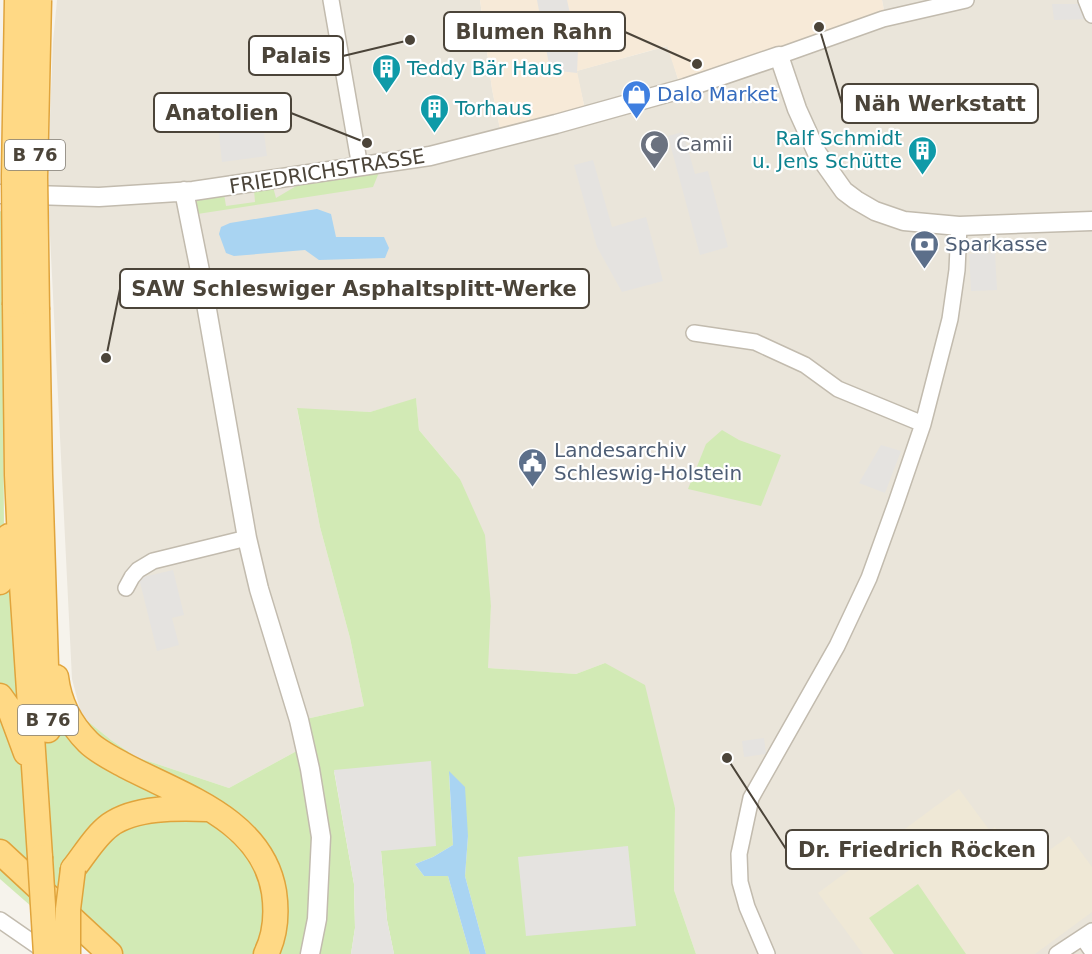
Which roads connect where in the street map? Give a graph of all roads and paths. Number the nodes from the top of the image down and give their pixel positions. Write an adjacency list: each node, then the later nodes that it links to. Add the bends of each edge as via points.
1 (17, 0): 13 (highway, B 76, bridge, via 14,176)
2 (39, 0): 13 (highway, B 76, bridge, via 35,177)
3 (331, 0): 8 (street)
4 (966, 0): 7 (street, FRIEDRICHSTRASSE, via 883,19)
5 (1086, 0): 6 (street)
6 (1092, 15)
7 (779, 56): 8 (street, FRIEDRICHSTRASSE, via 685,88 556,124 430,156); 12 (street, via 817,153 844,191 875,211 904,221)
8 (360, 167): 9 (street, FRIEDRICHSTRASSE)
9 (184, 191): 10 (street, FRIEDRICHSTRASSE, via 99,197); 17 (street)
10 (0, 194)
11 (1092, 221): 12 (street)
12 (959, 226): 16 (street, via 950,319)
13 (26, 307): 15 (highway, B 76); 19 (highway, B 76)
14 (694, 333): 16 (street, via 755,342 805,365 838,389)
15 (15, 375): 18 (highway, via 8,431 7,558); 22 (highway, B 76, via 21,563)
16 (923, 424): 35 (street, via 868,578 837,646 751,798 739,854 740,882)
17 (247, 538): 20 (street, via 153,561 138,570); 34 (street, via 299,720 321,837 317,919)
18 (0, 582)
19 (43, 583): 23 (highway, via 57,688 75,728 109,757); 25 (highway, B 76)
20 (126, 588)
21 (0, 696): 22 (highway, via 10,710)
22 (35, 778): 25 (highway, B 76)
23 (212, 809): 31 (highway, bridge, via 178,808 130,815 96,839 74,869 68,909); 33 (highway, via 255,846 271,876 275,930)
24 (3, 853): 32 (highway)
25 (46, 858): 29 (highway, B 76, bridge); 30 (highway, B 76)
26 (0, 920): 29 (street)
27 (1087, 934): 28 (street); 36 (street)
28 (1092, 951)
29 (48, 954)
30 (57, 954)
31 (68, 954)
32 (110, 954)
33 (266, 954)
34 (310, 954)
35 (767, 954)
36 (1057, 954)

